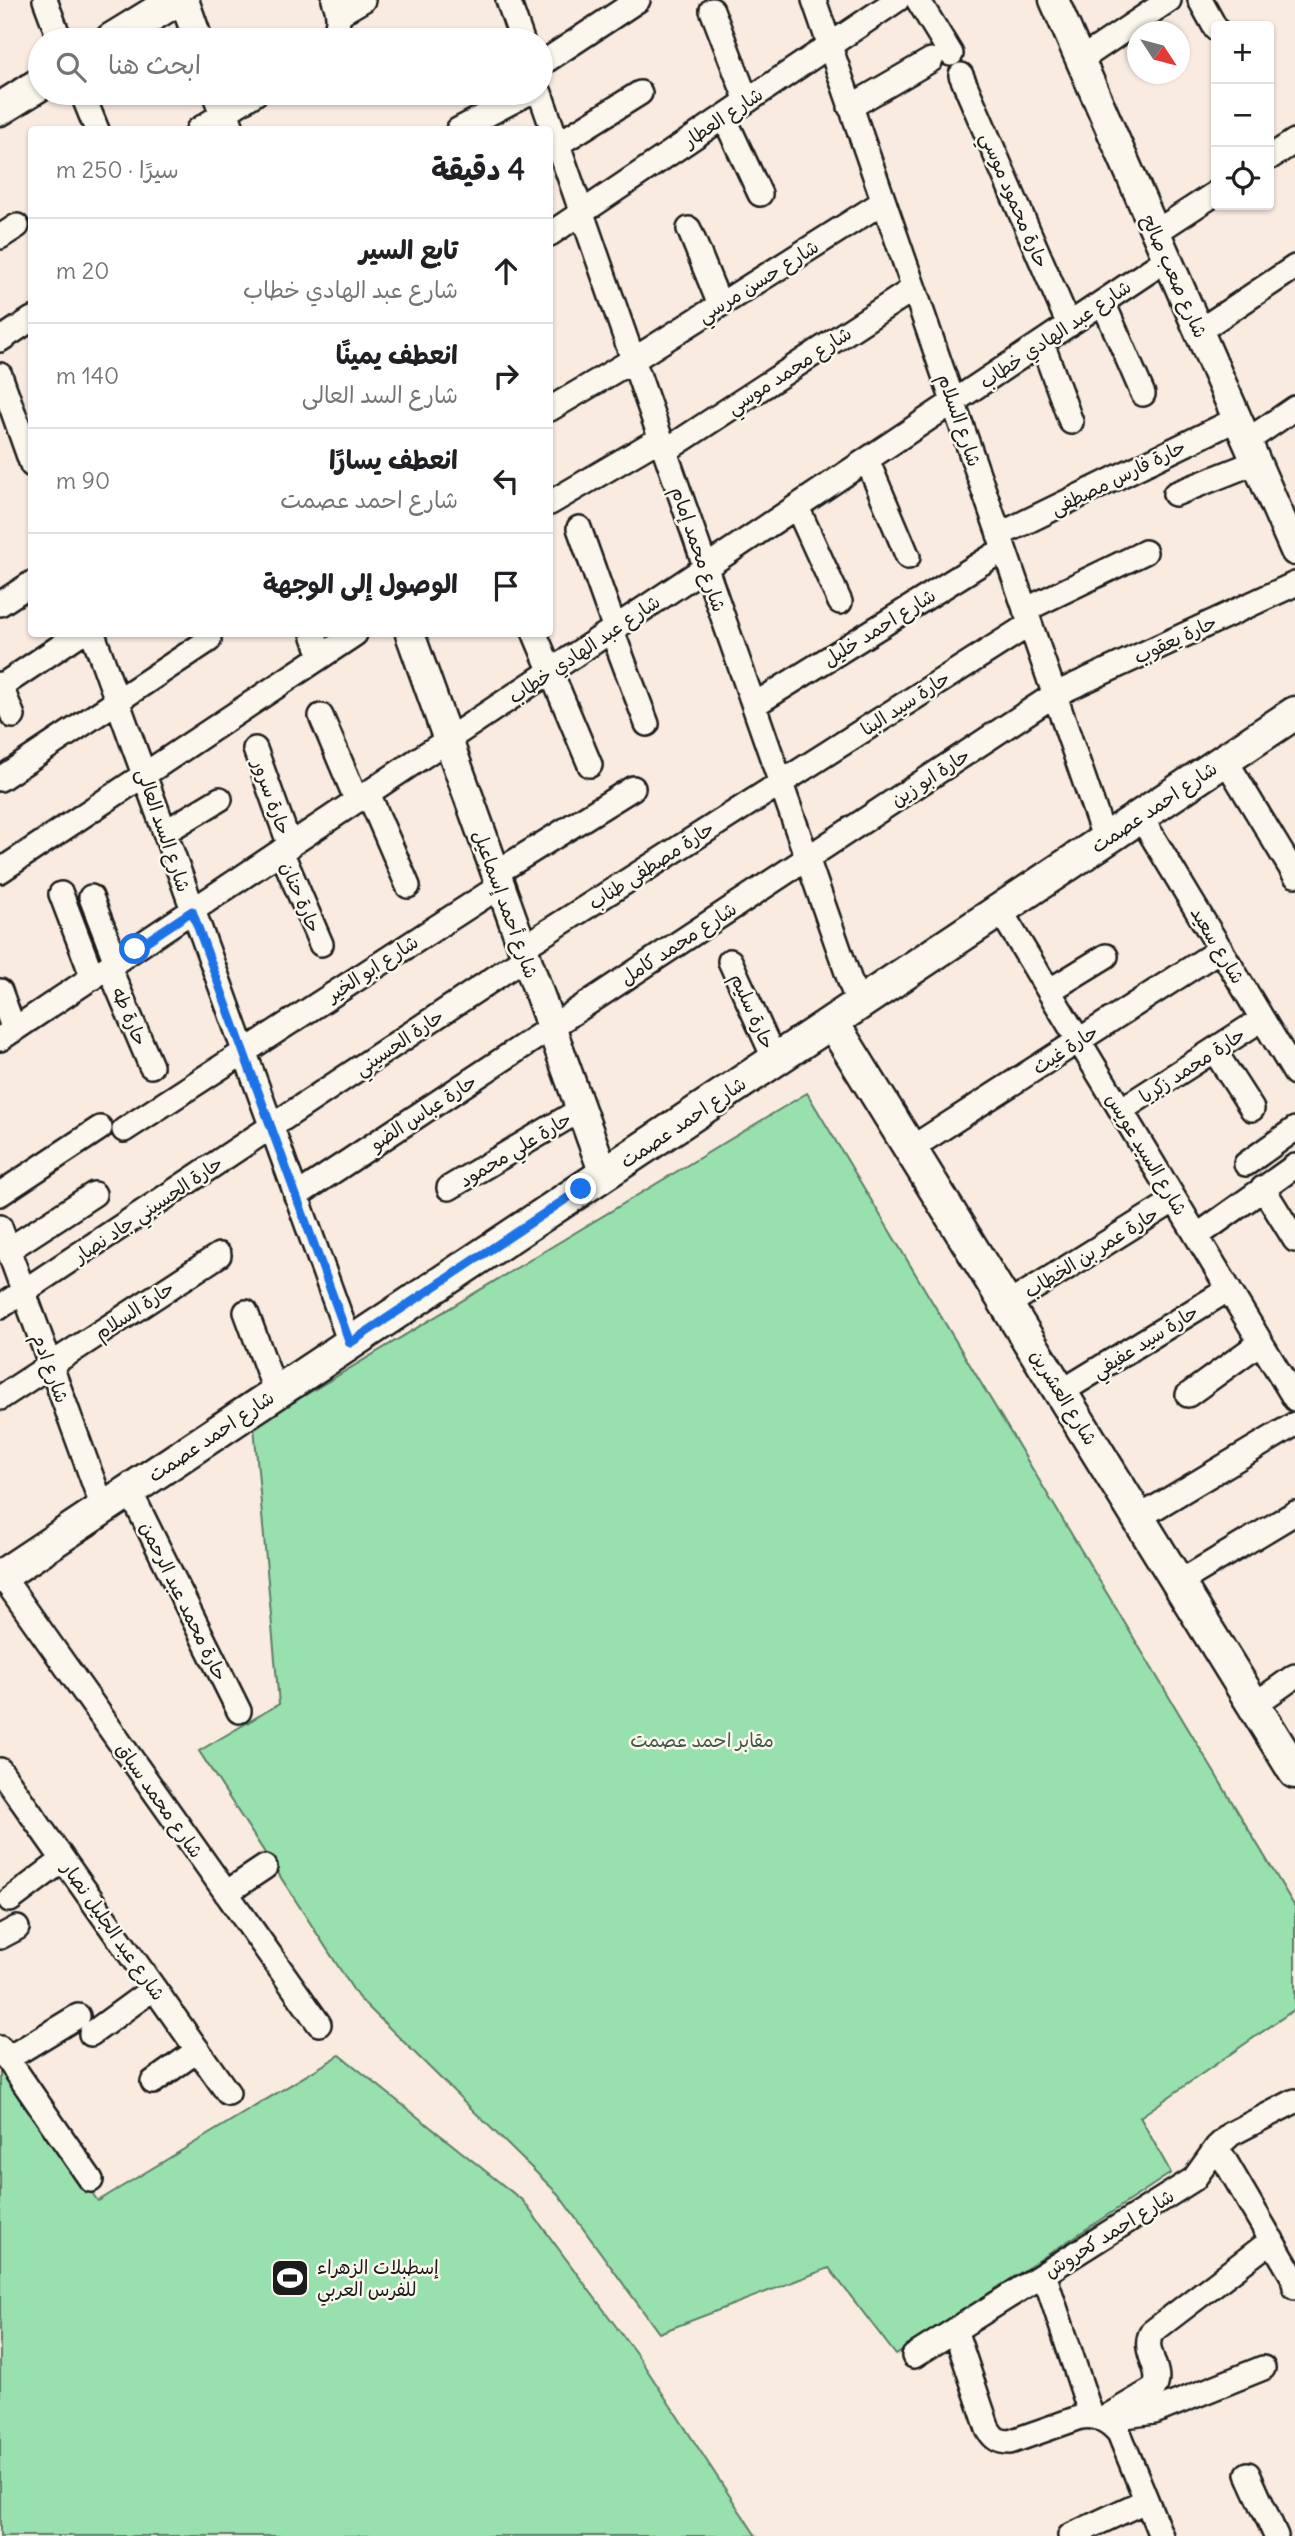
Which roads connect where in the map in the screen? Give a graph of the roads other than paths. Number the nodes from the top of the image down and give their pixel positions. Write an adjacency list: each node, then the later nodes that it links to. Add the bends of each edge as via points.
1 (45, 0): 16 (street)
2 (176, 0): 17 (main road)
3 (184, 0): 18 (street)
4 (363, 0): 13 (street)
5 (508, 0): 20 (street)
6 (638, 0): 22 (street)
7 (814, 0): 21 (street, شارع السلام)
8 (897, 0): 21 (street, شارع العطار)
9 (918, 0): 31 (street, via 941,57)
10 (1054, 0): 23 (street, شارع صعب صالح)
11 (1169, 0): 23 (street)
12 (1200, 0): 15 (street)
13 (337, 7): 19 (street)
14 (712, 10): 27 (street)
15 (1212, 21)
16 (56, 28)
17 (130, 28)
18 (194, 28)
19 (336, 28)
20 (518, 28)
21 (830, 46): 27 (street, شارع العطار); 31 (street, شارع السلام)
22 (553, 56)
23 (1080, 60): 49 (street, شارع صعب صالح)
24 (961, 75): 56 (street, حارة محمود موسي)
25 (28, 92): 32 (main road)
26 (640, 93): 41 (street)
27 (747, 101): 34 (street, شارع العطار)
28 (87, 105): 35 (street)
29 (505, 105): 37 (street)
30 (544, 105): 38 (street, شارع محمد إمام)
31 (850, 107): 45 (street, شارع السلام)
32 (0, 109)
33 (224, 112): 36 (street)
34 (724, 117): 43 (street); 46 (street, شارع العطار)
35 (95, 126)
36 (204, 126)
37 (466, 126)
38 (552, 126)
39 (553, 130): 41 (street, شارع محمد إمام)
40 (1295, 141): 42 (street)
41 (558, 144): 46 (street, شارع محمد إمام)
42 (1274, 155)
43 (760, 194)
44 (1211, 195): 49 (street)
45 (883, 202): 52 (street, شارع السلام); 54 (street, شارع حسن مرسي)
46 (583, 212): 48 (street, شارع العطار); 60 (street, شارع محمد إمام)
47 (689, 229): 54 (street)
48 (553, 232)
49 (1156, 232): 50 (street, شارع صعب صالح)
50 (1167, 259): 53 (street, شارع عبد الهادي خطاب); 57 (street, شارع صعب صالح)
51 (1295, 267): 57 (street)
52 (914, 289): 63 (street, شارع السلام); 69 (street, شارع محمد موسي)
53 (1102, 302): 56 (street, شارع عبد الهادي خطاب); 62 (street)
54 (720, 305): 60 (street, شارع حسن مرسي)
55 (28, 322): 58 (street)
56 (1069, 325): 59 (street, شارع عبد الهادي خطاب)
57 (1199, 331): 68 (street, شارع صعب صالح)
58 (0, 340)
59 (1042, 343): 63 (street, شارع عبد الهادي خطاب); 67 (street)
60 (634, 360): 64 (street, شارع حسن مرسي); 69 (street, شارع محمد إمام)
61 (0, 375): 66 (street)
62 (1143, 394)
63 (954, 402): 71 (street, شارع عبد الهادي خطاب); 76 (street, شارع السلام)
64 (553, 407)
65 (1295, 408): 68 (street)
66 (16, 421): 70 (street)
67 (1071, 422)
68 (1247, 441): 72 (street); 76 (street, حارة فارس مصطفى); 77 (street, شارع صعب صالح)
69 (663, 445): 73 (street, شارع محمد موسي); 80 (street, شارع محمد إمام)
70 (28, 454)
71 (867, 460): 74 (street, شارع عبد الهادي خطاب); 79 (street)
72 (1175, 494)
73 (553, 501)
74 (797, 507): 80 (street, شارع عبد الهادي خطاب); 83 (street)
75 (579, 528): 86 (street)
76 (1002, 542): 85 (street, شارع السلام); 99 (street, شارع احمد خليل)
77 (1295, 551)
78 (1145, 552): 85 (street, حارة سيد البنا)
79 (908, 557)
80 (706, 568): 86 (street, شارع عبد الهادي خطاب); 99 (street, شارع محمد إمام)
81 (1295, 584): 97 (street, حارة يعقوب)
82 (28, 586): 84 (street)
83 (840, 603)
84 (0, 604)
85 (1027, 617): 97 (street, شارع السلام); 110 (street, حارة سيد البنا)
86 (613, 630): 95 (street, شارع عبد الهادي خطاب); 103 (street)
87 (74, 637): 96 (street)
88 (94, 637): 98 (street, شارع السد العالى)
89 (314, 637): 94 (street)
90 (350, 637): 94 (street)
91 (411, 637): 104 (street, شارع أحمد إسماعيل)
92 (536, 637): 95 (street)
93 (209, 640): 98 (street)
94 (321, 656): 108 (street)
95 (551, 671): 104 (street, شارع عبد الهادي خطاب); 107 (street)
96 (0, 685): 101 (street)
97 (1054, 695): 116 (street, شارع السلام); 118 (street, حارة ابو زين)
98 (117, 701): 108 (street, شارع السد العالى); 109 (street)
99 (754, 705): 110 (street, شارع محمد إمام)
100 (1295, 713): 106 (main road, شارع احمد عصمت)
101 (13, 716)
102 (321, 716): 112 (street)
103 (647, 724)
104 (447, 741): 112 (street, شارع عبد الهادي خطاب); 121 (street, شارع أحمد إسماعيل)
105 (255, 749): 117 (street, حارة سرور)
106 (1225, 759): 114 (main road, شارع احمد عصمت); 120 (street)
107 (590, 765)
108 (145, 774): 115 (street, شارع السد العالى); 119 (street)
109 (0, 779)
110 (780, 782): 118 (street, شارع محمد إمام); 129 (street, حارة مصطفى طناب)
111 (633, 788): 121 (street, شارع ابو الخير)
112 (362, 797): 117 (street, شارع عبد الهادي خطاب); 122 (street)
113 (220, 799): 115 (street)
114 (1140, 816): 116 (main road, شارع احمد عصمت); 128 (street, شارع سعيد)
115 (164, 832): 126 (street, شارع السد العالى)
116 (1105, 840): 125 (main road, شارع احمد عصمت)
117 (286, 849): 126 (street, شارع عبد الهادي خطاب); 127 (street, حارة حنان)
118 (806, 859): 135 (street, شارع محمد إمام); 138 (street, شارع محمد كامل)
119 (0, 871)
120 (1295, 875)
121 (498, 880): 129 (street, شارع أحمد إسماعيل); 142 (street, شارع ابو الخير)
122 (408, 886)
123 (61, 894): 132 (street)
124 (91, 897): 132 (street)
125 (1000, 910): 134 (street, شارع السيد عويس); 135 (main road, شارع احمد عصمت)
126 (192, 911): 132 (street, شارع عبد الهادي خطاب); 142 (street, شارع السد العالى)
127 (321, 943)
128 (1221, 950): 136 (street, شارع سعيد); 140 (street, حارة غيث)
129 (524, 952): 138 (street, شارع أحمد إسماعيل); 149 (street, حارة الحسيني)
130 (1106, 956): 134 (street)
131 (730, 961): 143 (street, حارة سليم)
132 (106, 969): 139 (street, شارع عبد الهادي خطاب); 144 (street, حارة طه)
133 (0, 991): 139 (street)
134 (1049, 991): 140 (street, شارع السيد عويس)
135 (858, 1004): 137 (main road, شارع احمد عصمت)
136 (1262, 1019): 141 (street, حارة محمد زكريا); 145 (street, شارع سعيد)
137 (832, 1022): 143 (main road, شارع احمد عصمت); 153 (main road, شارع العشرين)
138 (550, 1028): 147 (street, شارع أحمد إسماعيل); 161 (street, حارة عباس الضو)
139 (7, 1035)
140 (1079, 1041): 148 (street, شارع السيد عويس); 153 (street, حارة غيث)
141 (1214, 1050): 146 (street); 148 (street, حارة محمد زكريا)
142 (244, 1051): 149 (street, شارع السد العالى); 152 (street, شارع ابو الخير)
143 (775, 1060): 156 (main road, شارع احمد عصمت)
144 (151, 1066)
145 (1295, 1073)
146 (1252, 1108)
147 (580, 1110): 156 (street, شارع أحمد إسماعيل); 157 (street, حارة علي محمود)
148 (1121, 1110): 162 (street, شارع السيد عويس)
149 (272, 1126): 161 (street, شارع السد العالى); 169 (street, حارة الحسيني جاد نصار)
150 (100, 1128): 159 (street)
151 (1295, 1129): 154 (street)
152 (124, 1130)
153 (910, 1149): 170 (main road, شارع العشرين)
154 (1246, 1164)
155 (1295, 1166): 158 (street)
156 (604, 1174): 174 (main road, شارع احمد عصمت)
157 (449, 1188)
158 (1263, 1188): 164 (street); 165 (street)
159 (0, 1194)
160 (94, 1194): 166 (street)
161 (296, 1196): 174 (street, شارع السد العالى)
162 (1175, 1199): 164 (street, شارع السيد عويس); 170 (street, حارة عمر بن الخطاب)
163 (0, 1227): 166 (street, شارع ادم)
164 (1197, 1236): 168 (street, شارع السيد عويس)
165 (1295, 1240)
166 (8, 1250): 169 (street, شارع ادم)
167 (219, 1255): 175 (street, حارة السلام)
168 (1229, 1289): 173 (street, شارع السيد عويس); 176 (street, حارة سيد عفيفي)
169 (24, 1292): 171 (street, حارة الحسيني جاد نصار); 175 (street, شارع ادم)
170 (1007, 1305): 176 (main road, شارع العشرين)
171 (0, 1307)
172 (246, 1312): 177 (street)
173 (1261, 1342): 178 (street); 180 (street, شارع السيد عويس)
174 (350, 1343): 177 (main road, شارع احمد عصمت)
175 (50, 1366): 179 (street, حارة السلام); 183 (street, شارع ادم)
176 (1061, 1392): 185 (main road, شارع العشرين)
177 (276, 1393): 182 (main road, شارع احمد عصمت)
178 (1188, 1395)
179 (0, 1398)
180 (1295, 1398)
181 (1295, 1424): 185 (street)
182 (130, 1491): 183 (main road, شارع احمد عصمت); 190 (street, حارة محمد عبد الرحمن)
183 (103, 1508): 186 (main road, شارع احمد عصمت)
184 (1295, 1513): 187 (street)
185 (1138, 1518): 187 (main road, شارع العشرين)
186 (1, 1576): 195 (street, شارع محمد سباق)
187 (1178, 1583): 189 (main road, شارع العشرين)
188 (1295, 1676): 189 (street)
189 (1254, 1705): 192 (main road, شارع العشرين)
190 (239, 1711)
191 (0, 1770): 193 (street, شارع عبد الجليل نصار)
192 (1295, 1772)
193 (64, 1860): 196 (street); 197 (street, شارع عبد الجليل نصار)
194 (265, 1867): 195 (street)
195 (226, 1893): 198 (street, شارع محمد سباق)
196 (10, 1900)
197 (154, 1988): 199 (street, شارع عبد الجليل نصار); 200 (street, via 85,2025)
198 (319, 2024)
199 (198, 2050): 201 (street); 202 (street, شارع عبد الجليل نصار)
200 (4, 2054): 205 (street)
201 (153, 2082)
202 (228, 2093)
203 (1295, 2101): 204 (street, شارع احمد كحروش, via 1240,2129)
204 (1217, 2147): 206 (street); 207 (street, شارع احمد كحروش, via 1194,2179)
205 (90, 2180)
206 (1272, 2240): 208 (street); 212 (street, via 1153,2332 1148,2343 1158,2376 1154,2389)
207 (1044, 2274): 209 (street, شارع احمد كحروش); 212 (street)
208 (1295, 2287)
209 (955, 2330): 210 (street, شارع احمد كحروش); 212 (street, via 988,2429 1000,2442 1081,2417)
210 (914, 2356)
211 (1263, 2368): 212 (street, via 1154,2412)
212 (1097, 2417): 214 (street, via 1119,2433)
213 (1248, 2474): 217 (street)
214 (1145, 2501): 215 (street); 216 (street)
215 (1070, 2536)
216 (1161, 2536)
217 (1276, 2536)

